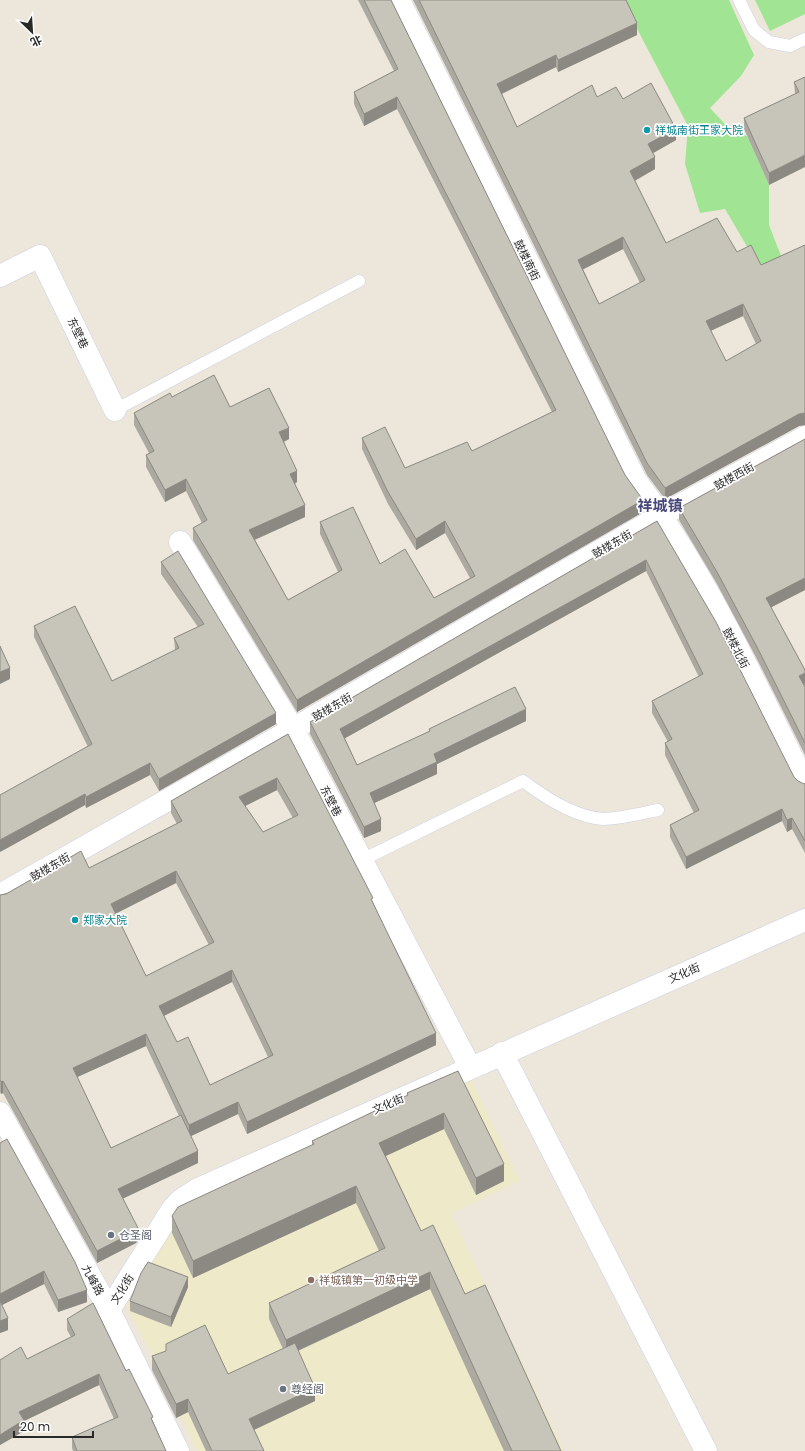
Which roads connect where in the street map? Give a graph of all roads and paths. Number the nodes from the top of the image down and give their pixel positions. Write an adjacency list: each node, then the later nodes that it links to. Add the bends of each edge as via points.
1 (399, 0): 8 (street, 鼓楼南街, via 636,481)
2 (739, 0): 3 (lane, via 754,30 769,42 790,46)
3 (805, 39)
4 (0, 276): 6 (street, 东壁巷, via 40,256)
5 (359, 280): 6 (lane)
6 (115, 410)
7 (805, 437): 8 (street, 鼓楼西街)
8 (662, 515): 10 (street, 鼓楼东街); 11 (street, 鼓楼北街, via 696,569)
9 (180, 542): 10 (street, 东壁巷)
10 (299, 726): 13 (street, 东壁巷); 14 (street, 鼓楼东街)
11 (805, 783)
12 (658, 810): 13 (lane, via 603,819 575,812 543,796 523,781)
13 (362, 860): 17 (street, 东壁巷)
14 (0, 895)
15 (805, 920): 16 (street, 文化街)
16 (502, 1053): 17 (street, 文化街); 21 (street)
17 (470, 1067): 19 (street, 文化街, via 198,1189 181,1200 173,1208)
18 (0, 1113): 19 (street, 九峰路)
19 (109, 1310): 20 (street, 九峰路)
20 (178, 1451)
21 (706, 1451)

